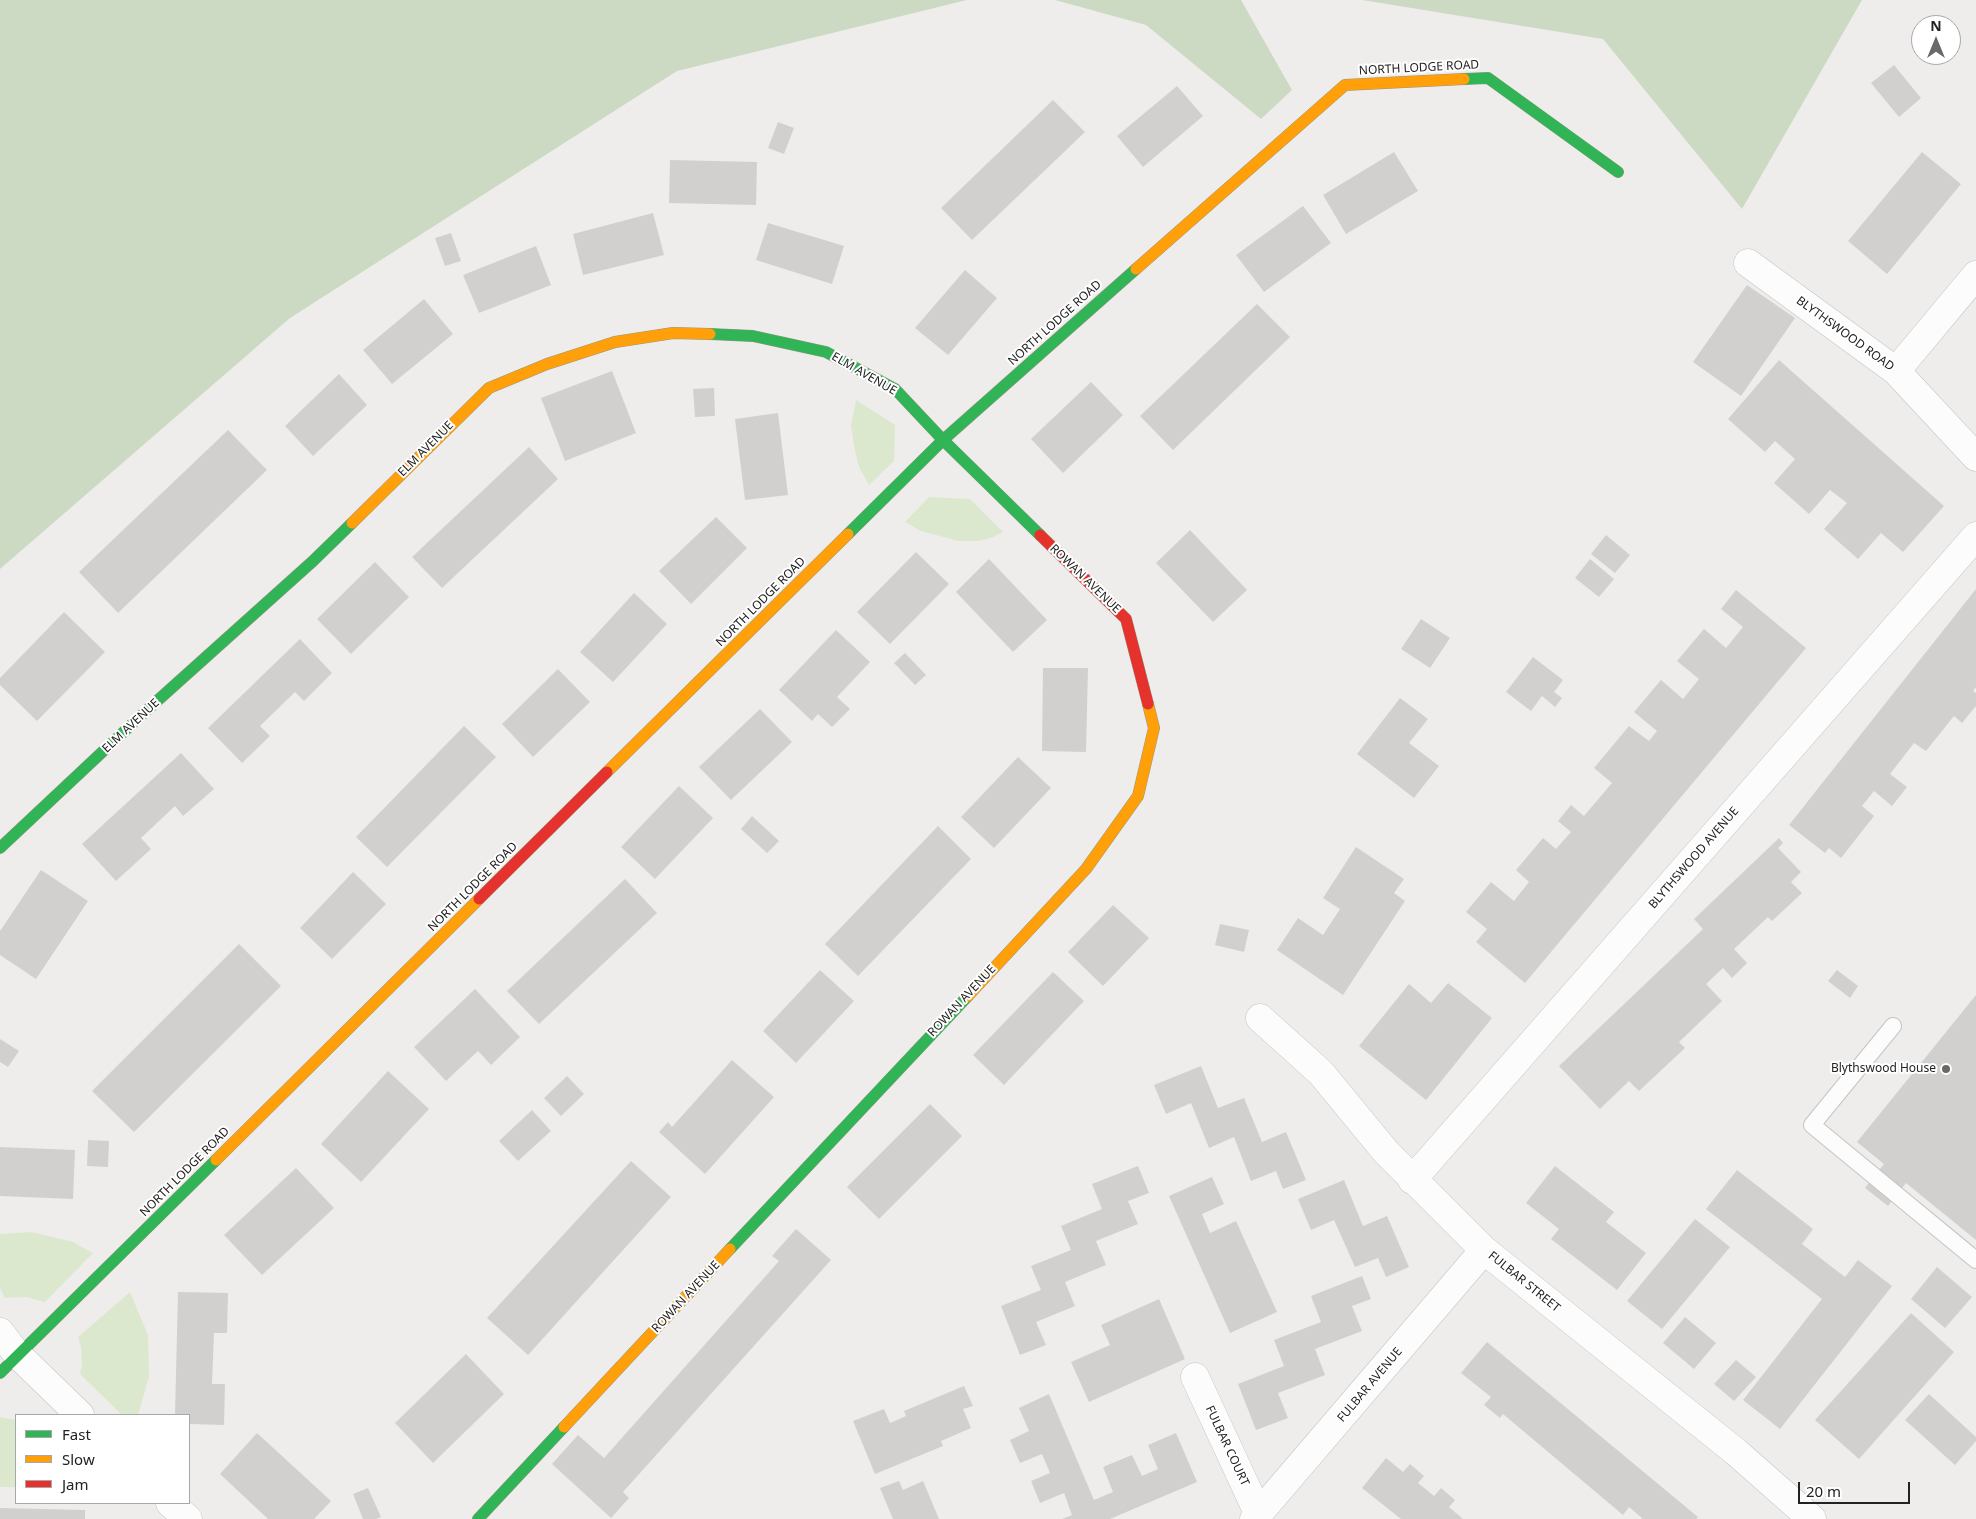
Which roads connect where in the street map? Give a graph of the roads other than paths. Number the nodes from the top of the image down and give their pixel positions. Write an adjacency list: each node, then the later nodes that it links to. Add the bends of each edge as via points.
1 (1618, 172): 5 (street, NORTH LODGE ROAD, via 1488,78 1345,85)
2 (1748, 263): 4 (street, BLYTHSWOOD ROAD)
3 (1976, 275): 4 (street)
4 (1896, 371): 6 (street, BLYTHSWOOD ROAD)
5 (943, 440): 8 (street, ELM AVENUE, via 895,389 826,352 753,336 673,333 614,342 488,388 313,561); 15 (street, NORTH LODGE ROAD); 21 (street, ROWAN AVENUE, via 1126,619 1154,728 1138,796 1086,869)
6 (1976, 457)
7 (1976, 536): 11 (street, BLYTHSWOOD AVENUE)
8 (0, 848)
9 (1260, 1018): 11 (street, FULBAR STREET, via 1321,1073)
10 (1893, 1026): 13 (lane, via 1812,1125)
11 (1412, 1180): 12 (street, FULBAR STREET)
12 (1484, 1250): 19 (street, FULBAR AVENUE); 22 (street, FULBAR STREET, via 1736,1452)
13 (1976, 1260)
14 (0, 1332): 15 (street)
15 (9, 1363): 17 (street)
16 (1195, 1377): 19 (street, FULBAR COURT)
17 (79, 1414)
18 (171, 1504): 20 (street)
19 (1257, 1517)
20 (188, 1519)
21 (478, 1519)
22 (1812, 1519)

